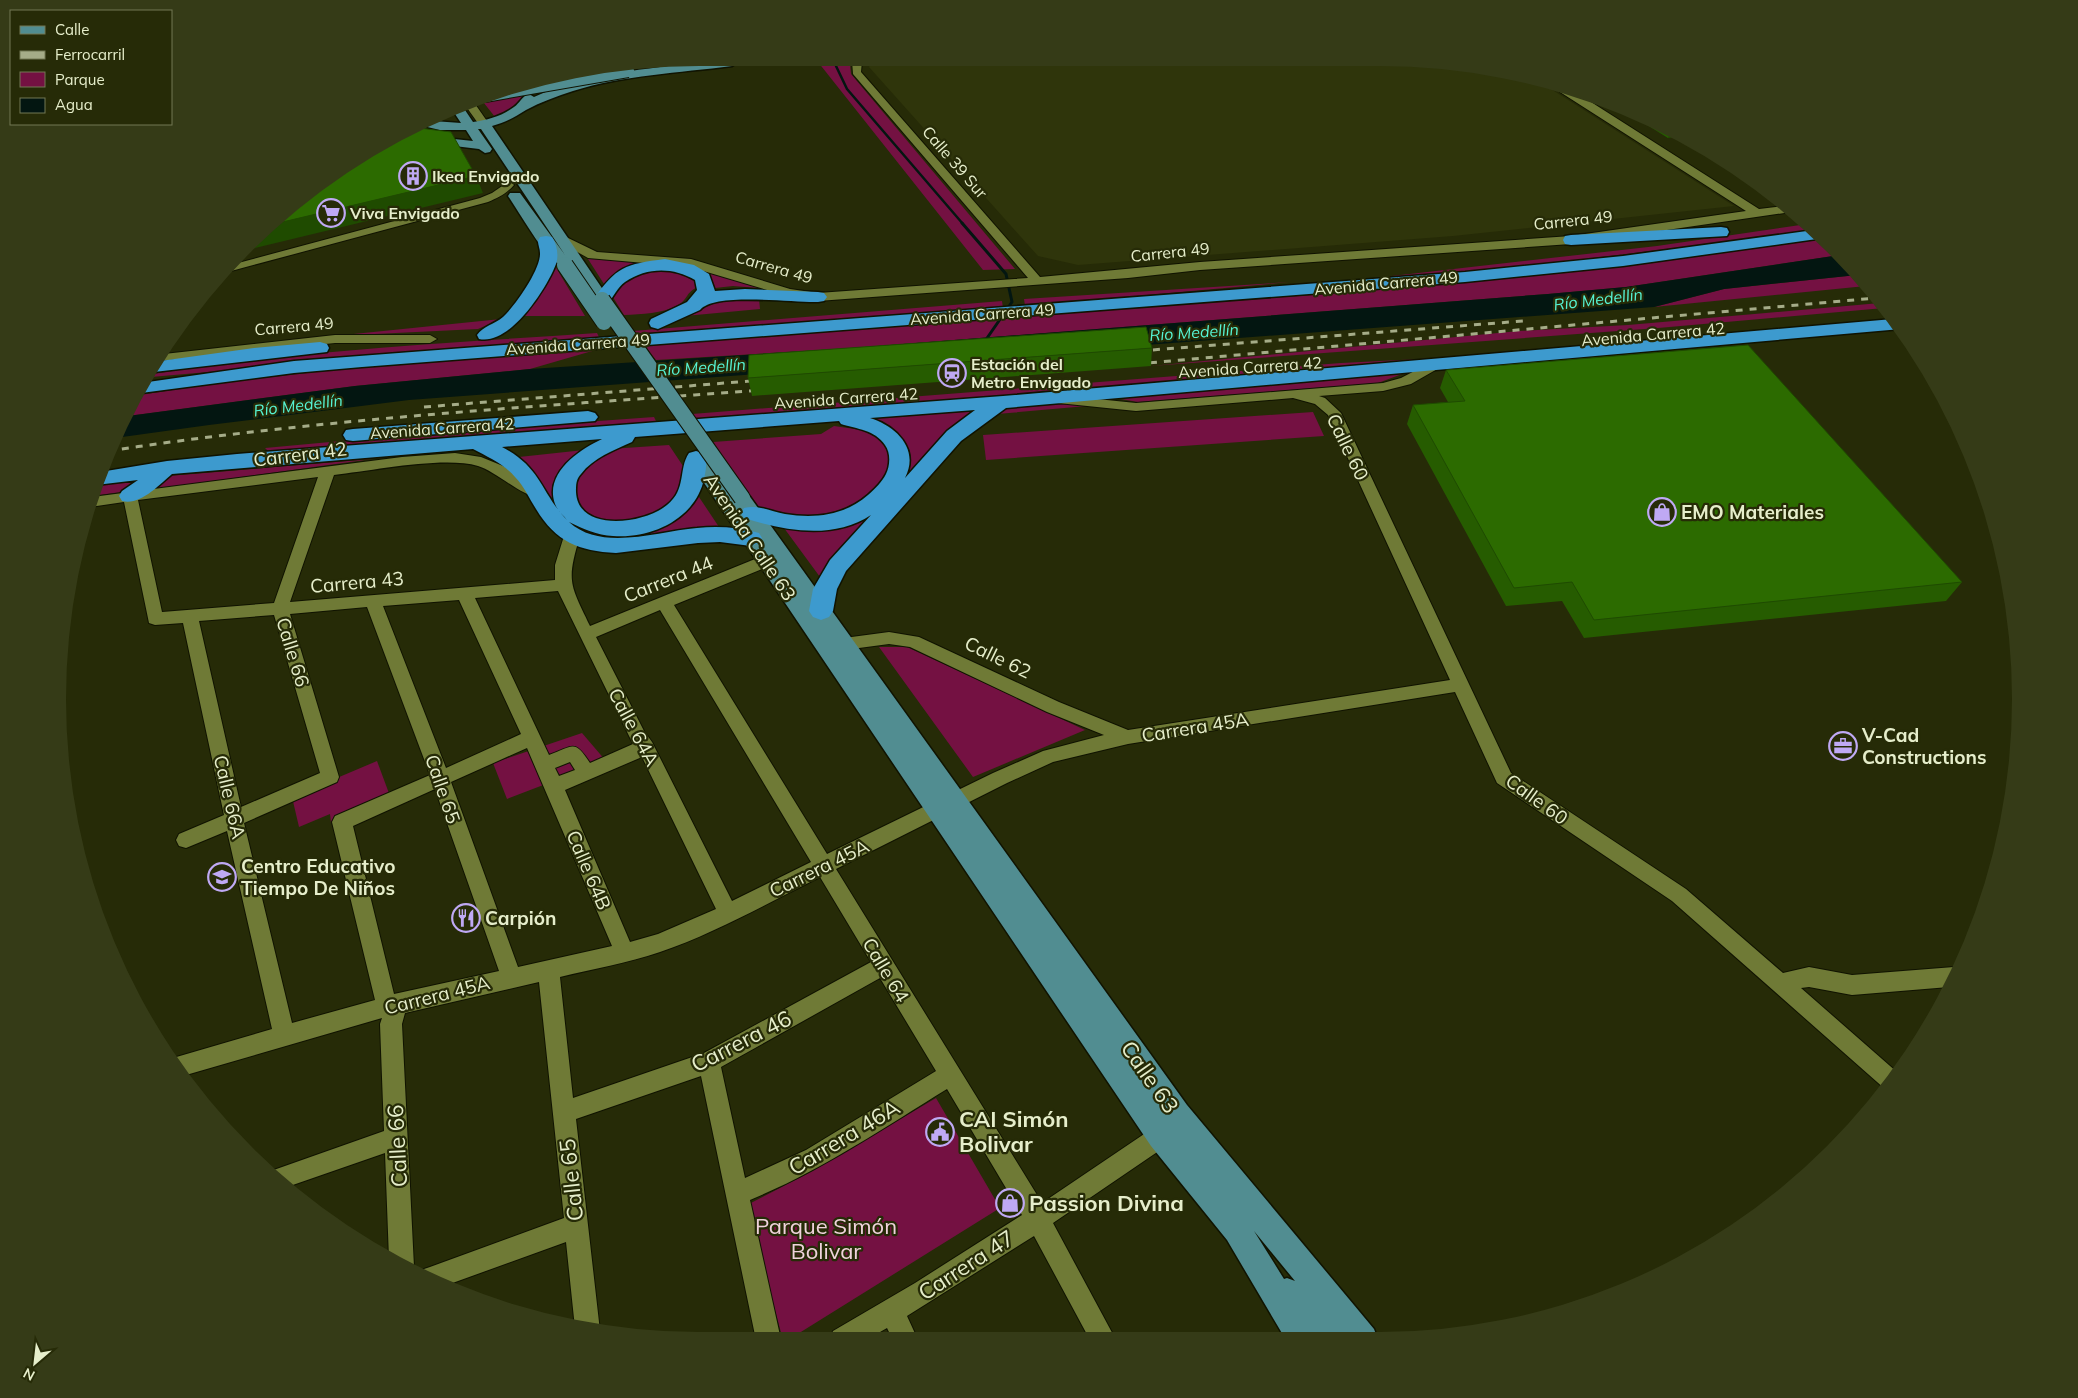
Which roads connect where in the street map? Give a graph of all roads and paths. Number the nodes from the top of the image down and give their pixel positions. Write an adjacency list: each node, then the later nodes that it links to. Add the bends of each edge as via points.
1 (704, 66): 4 (main road)
2 (857, 66): 29 (street, Calle 39 Sur, via 856,72)
3 (593, 75): 4 (main road)
4 (605, 80): 7 (main road)
5 (565, 81): 7 (main road)
6 (528, 90): 10 (main road, via 529,99)
7 (552, 93): 10 (main road)
8 (1578, 99): 21 (street)
9 (473, 108): 12 (street)
10 (518, 111): 12 (main road); 17 (main road, via 501,130)
11 (461, 113): 14 (main road)
12 (484, 124): 14 (main road); 17 (main road)
13 (435, 125): 14 (main road); 16 (main road)
14 (470, 126): 16 (main road)
15 (410, 137): 16 (main road)
16 (483, 146): 18 (main road)
17 (499, 146): 25 (main road)
18 (492, 160)
19 (505, 180): 25 (main road); 27 (street, via 496,195 484,200)
20 (1780, 210): 21 (street, Carrera 49)
21 (1756, 212): 26 (street, Carrera 49)
22 (1795, 222): 23 (highway, Avenida Carrera 49)
23 (1720, 232): 26 (highway); 28 (highway, Avenida Carrera 49)
24 (1809, 235): 32 (highway, Avenida Carrera 49, via 1578,266)
25 (554, 240): 33 (street, Carrera 49, via 597,256 691,262); 34 (main road, Avenida Calle 63); 41 (highway, via 547,264 523,307 508,322); 58 (main road, Avenida Calle 63, bridge, via 565,264)
26 (1571, 240): 29 (street, Carrera 49)
27 (239, 266)
28 (1390, 269): 30 (highway, Avenida Carrera 49); 32 (highway)
29 (1036, 281): 30 (street, Carrera 49)
30 (1022, 288): 31 (highway, Avenida Carrera 49)
31 (996, 290): 33 (street, Carrera 49); 37 (highway, Avenida Carrera 49)
32 (1246, 294): 46 (highway, Avenida Carrera 49, via 362,360)
33 (818, 298): 35 (highway, via 726,294)
34 (602, 300): 35 (highway, via 611,285 631,271 667,264 682,266 702,275 708,287); 66 (main road, Avenida Calle 63, bridge)
35 (702, 300): 37 (highway, via 683,314)
36 (1881, 315): 39 (highway, Avenida Carrera 42)
37 (658, 323): 41 (highway, Avenida Carrera 49)
38 (1889, 325): 40 (highway, Avenida Carrera 42)
39 (1725, 328): 40 (highway); 56 (highway, Avenida Carrera 42)
40 (1784, 334): 44 (highway, Avenida Carrera 42)
41 (486, 335): 42 (highway, Avenida Carrera 49)
42 (430, 339): 43 (street, Carrera 49, via 335,339); 45 (highway, Avenida Carrera 49, via 254,354)
43 (167, 357)
44 (1434, 365): 49 (street, Avenida Carrera 42, via 1395,385); 50 (highway, Avenida Carrera 42)
45 (161, 366)
46 (196, 380): 47 (highway); 48 (highway, Avenida Carrera 49)
47 (152, 382)
48 (149, 387)
49 (1296, 395): 52 (street, Avenida Carrera 42); 79 (street, Calle 60, via 1320,402 1334,413)
50 (1053, 398): 51 (highway, Avenida Carrera 42); 52 (street, Avenida Carrera 42)
51 (1003, 402): 53 (highway, Avenida Carrera 42); 54 (highway)
52 (1136, 407): 54 (highway, via 1005,418)
53 (831, 416): 55 (highway, Avenida Carrera 42); 66 (highway, via 874,427 890,438 900,460 900,469 887,490 862,511 832,522 798,523 769,519)
54 (966, 426): 75 (highway, via 838,566 825,589)
55 (638, 431): 57 (highway, Avenida Carrera 42); 58 (highway, via 584,458 568,475 564,490 566,505 576,517 615,530 637,529 656,523 669,516 689,493)
56 (272, 443): 59 (highway, Avenida Carrera 42); 60 (highway)
57 (477, 443): 60 (highway, Avenida Carrera 42); 63 (highway, via 522,471)
58 (696, 458): 68 (main road, Avenida Calle 63)
59 (112, 464)
60 (177, 467): 62 (highway, Avenida Carrera 42); 64 (highway)
61 (328, 471): 63 (street, Carrera 42, via 402,462 469,459 498,469); 64 (street, Carrera 42); 74 (street, Calle 66)
62 (107, 478)
63 (537, 493): 67 (highway, via 550,515)
64 (130, 496): 65 (street, Carrera 42); 76 (street, Carrera 43, via 155,619)
65 (99, 501)
66 (747, 506): 75 (main road, Avenida Calle 63)
67 (572, 536): 68 (highway, via 609,545 705,535); 70 (street, Calle 64A, via 563,565)
68 (751, 538): 69 (main road, Avenida Calle 63)
69 (766, 561): 73 (street, Carrera 44); 87 (main road, Avenida Calle 63)
70 (563, 585): 71 (street, Carrera 43); 77 (street, Calle 64A)
71 (464, 593): 72 (street, Carrera 43); 81 (street)
72 (373, 601): 74 (street, Carrera 43); 85 (street, Calle 65)
73 (664, 603): 77 (street, Carrera 44); 90 (street, Calle 64)
74 (280, 608): 76 (street, Carrera 43); 88 (street, Calle 66, via 330,777)
75 (821, 611): 78 (main road, Avenida Calle 63)
76 (190, 616): 88 (street, Calle 66A)
77 (586, 634): 82 (street, Calle 64A)
78 (844, 644): 80 (street, Calle 62, via 889,638 913,641 1053,707); 87 (main road, Avenida Calle 63)
79 (1459, 685): 80 (street, Carrera 45A); 97 (street, Calle 60, via 1504,778 1679,895)
80 (1128, 737): 87 (street, Carrera 45A, via 1049,756)
81 (531, 738): 83 (street); 85 (street)
82 (646, 747): 84 (street); 91 (street, Calle 64A)
83 (544, 764): 84 (street, via 574,754); 86 (street)
84 (586, 772): 86 (street)
85 (440, 778): 95 (street, Calle 65); 98 (street, Calle 66, via 342,822)
86 (553, 786): 92 (street, Calle 64B)
87 (946, 805): 90 (street, Carrera 45A); 105 (main road, Calle 63); 122 (main road, Calle 63, via 1177,1115)
88 (234, 819): 89 (street); 99 (street, Calle 66A)
89 (186, 840)
90 (823, 866): 91 (street, Carrera 45A); 93 (street, Calle 64)
91 (728, 913): 92 (street, Carrera 45A, via 661,942)
92 (625, 953): 94 (street, Carrera 45A)
93 (883, 966): 100 (street, Carrera 46); 102 (street, Calle 64)
94 (550, 970): 95 (street, Carrera 45A); 104 (street, Calle 65)
95 (511, 977): 98 (street, Carrera 45A)
96 (1947, 978): 97 (street, via 1852,985 1809,977)
97 (1780, 983): 103 (street, Calle 60)
98 (387, 1012): 99 (street, Carrera 45A); 106 (street, Calle 66)
99 (286, 1037): 101 (street, Carrera 45A)
100 (709, 1062): 104 (street, Carrera 46); 108 (street)
101 (183, 1065)
102 (949, 1074): 108 (street, Carrera 46A, via 814,1158); 109 (street, Calle 64)
103 (1886, 1077)
104 (564, 1112): 110 (street, Calle 65)
105 (1161, 1136): 109 (street, Carrera 47); 111 (main road, Calle 63)
106 (396, 1138): 107 (street); 112 (street, Calle 66)
107 (284, 1177)
108 (736, 1194): 116 (street)
109 (1038, 1219): 114 (street, Carrera 47); 119 (street, Calle 64)
110 (576, 1226): 113 (street); 115 (street, Calle 65)
111 (1237, 1230): 120 (main road, Calle 63); 121 (main road)
112 (402, 1257)
113 (439, 1276)
114 (892, 1312): 117 (street, Carrera 47); 118 (street)
115 (587, 1322)
116 (766, 1332)
117 (856, 1332)
118 (902, 1332)
119 (1100, 1332)
120 (1298, 1332)
121 (1319, 1332)
122 (1355, 1332)

